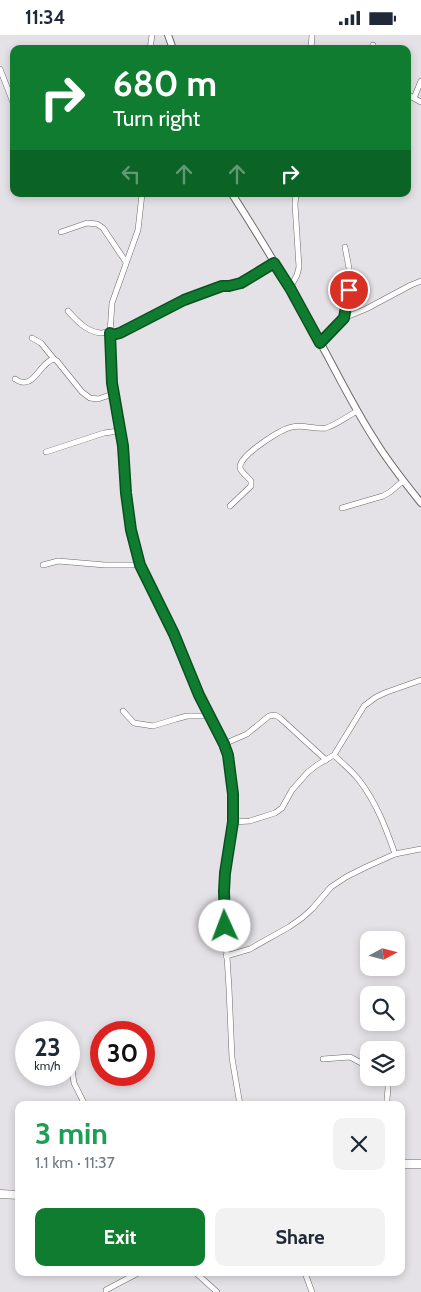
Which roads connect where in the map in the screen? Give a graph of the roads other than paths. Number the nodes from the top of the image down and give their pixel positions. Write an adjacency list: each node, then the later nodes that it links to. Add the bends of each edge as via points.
1 (0, 69): 3 (street)
2 (421, 81): 5 (street)
3 (10, 95)
4 (411, 96): 5 (street)
5 (414, 98): 6 (street)
6 (421, 102)
7 (142, 197): 12 (street, via 138,230)
8 (234, 197): 13 (street)
9 (296, 197): 15 (street, via 299,258 297,275)
10 (61, 232): 12 (street, via 88,223 97,224)
11 (346, 247): 17 (street, via 349,290)
12 (126, 262): 18 (street, via 112,303)
13 (274, 263): 15 (street); 18 (street, via 241,283 222,286 184,300 120,333)
14 (421, 281): 17 (street)
15 (290, 288): 20 (street)
16 (68, 311): 18 (street, via 87,329)
17 (344, 318): 20 (street)
18 (110, 333): 23 (street)
19 (32, 338): 21 (street, via 41,343)
20 (320, 343): 24 (street)
21 (54, 359): 22 (street, via 28,382); 23 (street, via 90,398)
22 (15, 379)
23 (113, 394): 25 (street)
24 (357, 411): 27 (street); 29 (street, via 327,427 288,428 253,450 240,465 251,486)
25 (119, 431): 26 (street); 32 (street, via 131,530)
26 (46, 452)
27 (403, 481): 28 (street); 30 (street, via 383,496)
28 (421, 503)
29 (230, 506)
30 (342, 509)
31 (43, 565): 32 (street, via 58,561)
32 (140, 565): 35 (street)
33 (421, 680): 37 (street, via 381,695 364,707)
34 (123, 711): 35 (street, via 134,723 153,726 188,716)
35 (211, 716): 36 (street)
36 (224, 744): 38 (street, via 247,734 269,716 275,715); 39 (street, via 233,794)
37 (334, 755): 38 (street); 41 (street, via 358,778 367,792)
38 (326, 760): 39 (street, via 308,772 275,813 250,821)
39 (233, 822): 42 (street, via 224,891)
40 (421, 849): 41 (street)
41 (395, 854): 42 (street, via 331,887 312,909 289,927 250,949)
42 (226, 956): 48 (street, via 232,1058)
43 (323, 1059): 44 (street, via 350,1057)
44 (360, 1062)
45 (76, 1086): 47 (street)
46 (388, 1086): 49 (street)
47 (83, 1101)
48 (239, 1101)
49 (386, 1101)
50 (405, 1164): 51 (main road)
51 (421, 1165)
52 (0, 1194): 53 (main road)
53 (15, 1195)
54 (132, 1276): 57 (street)
55 (199, 1276): 58 (street)
56 (306, 1276): 59 (street)
57 (106, 1290)
58 (217, 1292)
59 (312, 1292)

